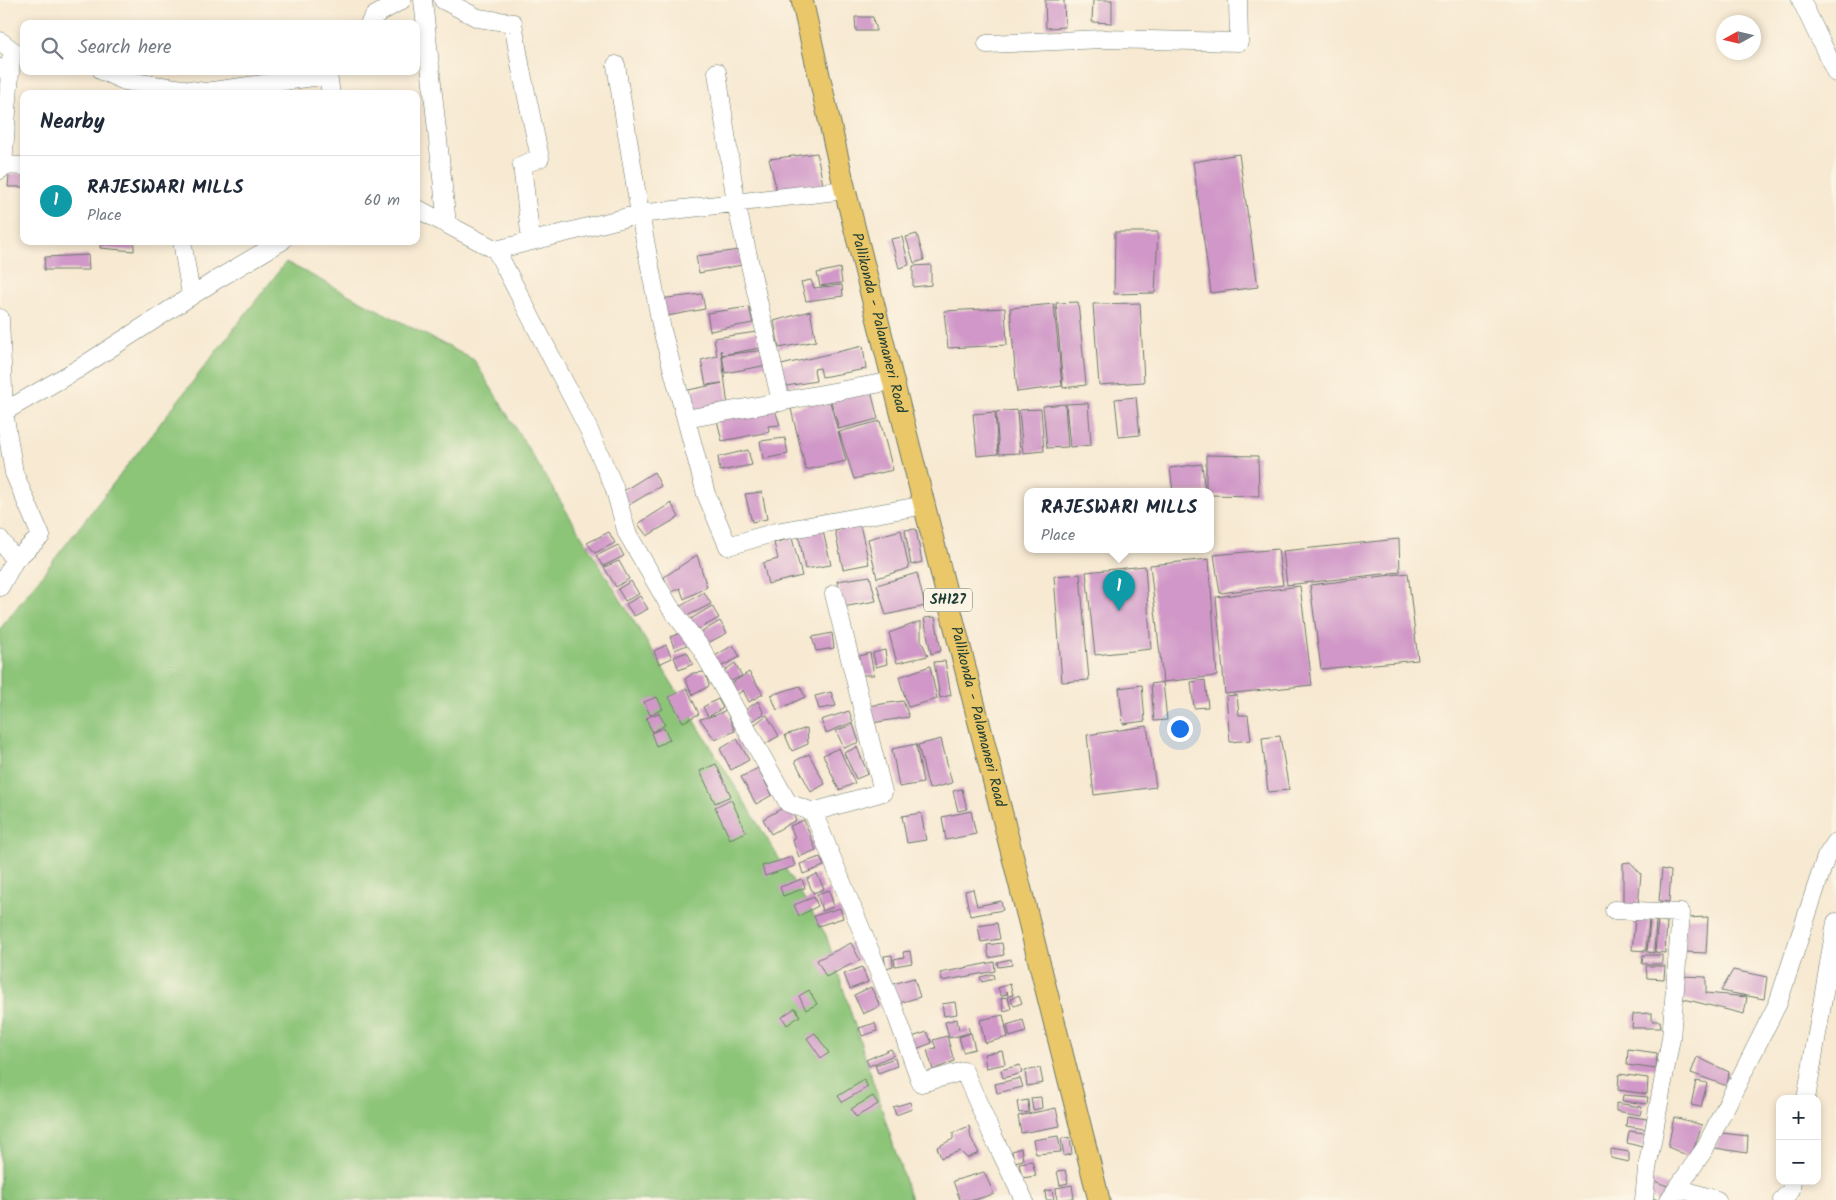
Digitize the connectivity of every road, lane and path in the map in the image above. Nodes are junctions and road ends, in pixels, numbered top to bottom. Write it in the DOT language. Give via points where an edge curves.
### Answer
graph roads {
  1 [pos="402,0"];
  2 [pos="423,0"];
  3 [pos="443,0"];
  4 [pos="802,0"];
  5 [pos="1238,0"];
  6 [pos="1801,0"];
  7 [pos="372,20"];
  8 [pos="987,44"];
  9 [pos="12,47"];
  10 [pos="616,65"];
  11 [pos="5,70"];
  12 [pos="717,72"];
  13 [pos="1836,73"];
  14 [pos="107,75"];
  15 [pos="318,75"];
  16 [pos="330,75"];
  17 [pos="121,87"];
  18 [pos="163,90"];
  19 [pos="224,90"];
  20 [pos="331,90"];
  21 [pos="20,166"];
  22 [pos="2,168"];
  23 [pos="845,190"];
  24 [pos="736,203"];
  25 [pos="420,210"];
  26 [pos="640,214"];
  27 [pos="447,224"];
  28 [pos="532,241"];
  29 [pos="183,245"];
  30 [pos="275,245"];
  31 [pos="496,250"];
  32 [pos="192,295"];
  33 [pos="0,318"];
  34 [pos="893,381"];
  35 [pos="781,402"];
  36 [pos="2,413"];
  37 [pos="686,419"];
  38 [pos="924,505"];
  39 [pos="0,539"];
  40 [pos="15,560"];
  41 [pos="0,587"];
  42 [pos="834,594"];
  43 [pos="814,812"];
  44 [pos="1836,842"];
  45 [pos="1614,910"];
  46 [pos="1836,922"];
  47 [pos="1833,959"];
  48 [pos="1807,1095"];
  49 [pos="1792,1185"];
  50 [pos="1674,1194"];
  51 [pos="1024,1200"];
  52 [pos="1099,1200"];
  53 [pos="1644,1200"];
  54 [pos="1717,1200"];
  55 [pos="1782,1200"];
  1 -- 7 [label="street"];
  2 -- 27 [label="street"];
  3 -- 28 [label="street" via="478,18 513,23 540,158 522,165"];
  4 -- 23 [label="main road, Pallikonda - Palamaneri Road / SH127"];
  5 -- 8 [label="street" via="1240,42 1103,39"];
  6 -- 13 [label="street"];
  9 -- 11 [label="street"];
  10 -- 26 [label="street"];
  11 -- 22 [label="street"];
  12 -- 24 [label="street"];
  14 -- 17 [label="street"];
  15 -- 19 [label="street"];
  16 -- 20 [label="street"];
  17 -- 18 [label="street"];
  21 -- 22 [label="street"];
  23 -- 24 [label="street"];
  23 -- 34 [label="main road, Pallikonda - Palamaneri Road / SH127"];
  24 -- 26 [label="street"];
  24 -- 35 [label="street"];
  25 -- 27 [label="street"];
  26 -- 28 [label="street"];
  26 -- 37 [label="street" via="662,330"];
  27 -- 31 [label="street"];
  28 -- 31 [label="street"];
  29 -- 32 [label="street"];
  30 -- 32 [label="street"];
  31 -- 43 [label="street" via="588,428 614,487 626,534 670,607 701,648 788,803"];
  32 -- 36 [label="street" via="78,369"];
  33 -- 36 [label="street"];
  34 -- 35 [label="street"];
  34 -- 38 [label="main road, Pallikonda - Palamaneri Road / SH127"];
  35 -- 37 [label="street"];
  36 -- 40 [label="street" via="14,472 41,536"];
  37 -- 38 [label="street" via="706,494 728,546 776,532"];
  38 -- 52 [label="main road, Pallikonda - Palamaneri Road / SH127"];
  39 -- 40 [label="street"];
  40 -- 41 [label="street"];
  42 -- 43 [label="street" via="883,792"];
  43 -- 51 [label="street" via="921,1083 964,1071"];
  44 -- 50 [label="street" via="1826,857 1778,1003 1704,1150"];
  45 -- 53 [label="street" via="1681,913 1671,1038"];
  46 -- 47 [label="street"];
  47 -- 48 [label="street"];
  49 -- 55 [label="street"];
  50 -- 54 [label="street"];
}
